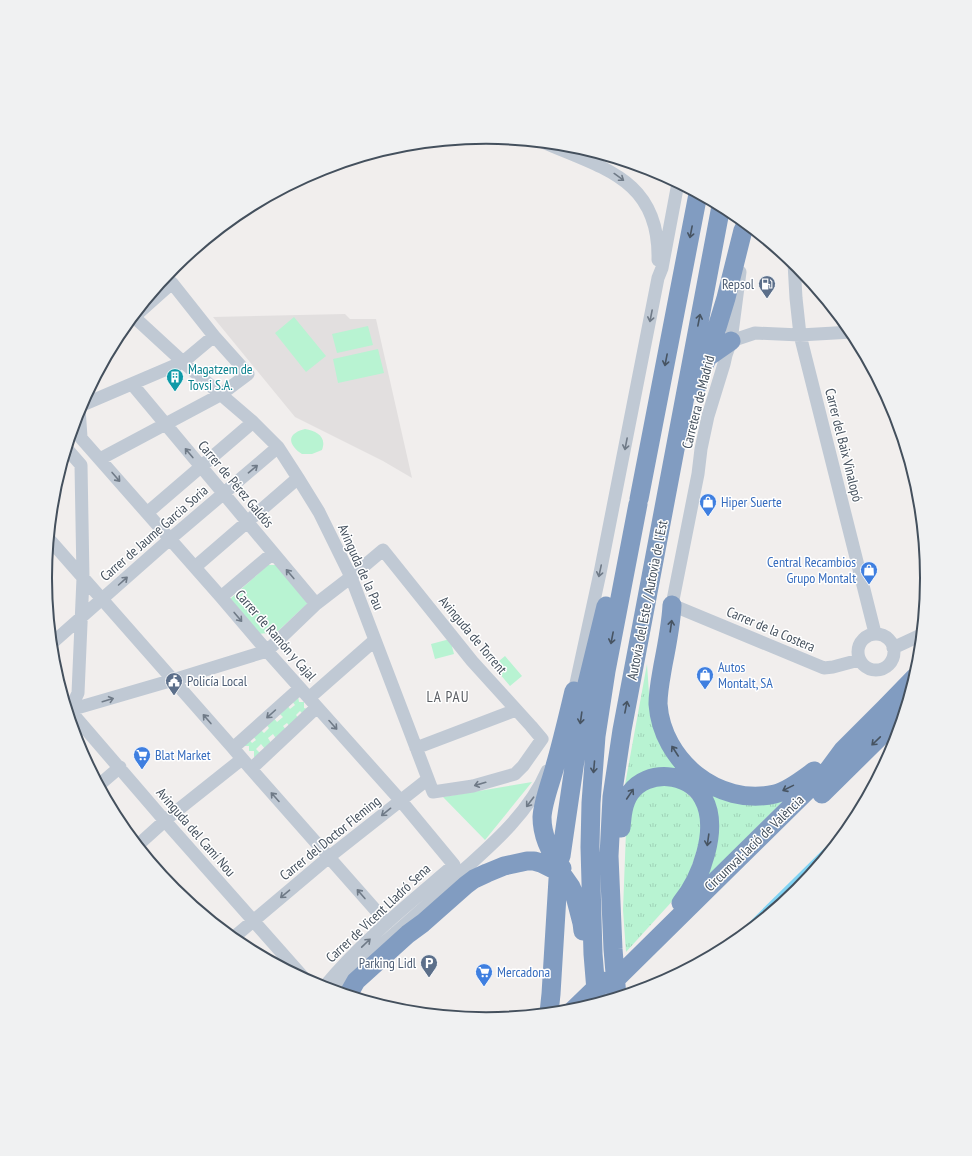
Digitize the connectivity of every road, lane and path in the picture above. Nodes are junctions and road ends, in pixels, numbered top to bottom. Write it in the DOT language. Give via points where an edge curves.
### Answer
graph roads {
  1 [pos="564,151"];
  2 [pos="677,189"];
  3 [pos="697,199"];
  4 [pos="720,212"];
  5 [pos="742,228"];
  6 [pos="743,229"];
  7 [pos="795,273"];
  8 [pos="658,278"];
  9 [pos="157,296"];
  10 [pos="137,320"];
  11 [pos="844,332"];
  12 [pos="800,335"];
  13 [pos="214,336"];
  14 [pos="731,341"];
  15 [pos="708,357"];
  16 [pos="183,362"];
  17 [pos="132,384"];
  18 [pos="220,395"];
  19 [pos="89,403"];
  20 [pos="253,422"];
  21 [pos="165,425"];
  22 [pos="77,433"];
  23 [pos="278,447"];
  24 [pos="71,453"];
  25 [pos="100,460"];
  26 [pos="201,467"];
  27 [pos="672,468"];
  28 [pos="298,478"];
  29 [pos="223,494"];
  30 [pos="147,513"];
  31 [pos="247,522"];
  32 [pos="632,534"];
  33 [pos="170,539"];
  34 [pos="54,544"];
  35 [pos="273,553"];
  36 [pos="195,567"];
  37 [pos="351,577"];
  38 [pos="83,578"];
  39 [pos="222,597"];
  40 [pos="102,599"];
  41 [pos="316,604"];
  42 [pos="672,605"];
  43 [pos="82,617"];
  44 [pos="875,633"];
  45 [pos="916,638"];
  46 [pos="57,640"];
  47 [pos="375,640"];
  48 [pos="893,648"];
  49 [pos="267,651"];
  50 [pos="859,660"];
  51 [pos="173,680"];
  52 [pos="906,685"];
  53 [pos="300,688"];
  54 [pos="575,688"];
  55 [pos="313,703"];
  56 [pos="71,704"];
  57 [pos="72,707"];
  58 [pos="516,710"];
  59 [pos="74,715"];
  60 [pos="896,721"];
  61 [pos="82,737"];
  62 [pos="233,748"];
  63 [pos="416,748"];
  64 [pos="843,750"];
  65 [pos="108,754"];
  66 [pos="246,764"];
  67 [pos="120,767"];
  68 [pos="428,779"];
  69 [pos="103,782"];
  70 [pos="401,801"];
  71 [pos="165,821"];
  72 [pos="142,842"];
  73 [pos="609,856"];
  74 [pos="329,858"];
  75 [pos="454,864"];
  76 [pos="558,867"];
  77 [pos="252,921"];
  78 [pos="387,923"];
  79 [pos="423,923"];
  80 [pos="238,934"];
  81 [pos="407,954"];
  82 [pos="593,962"];
  83 [pos="294,967"];
  84 [pos="336,985"];
  85 [pos="339,986"];
  86 [pos="341,987"];
  87 [pos="624,990"];
  88 [pos="617,992"];
  89 [pos="596,997"];
  90 [pos="598,997"];
  91 [pos="582,1001"];
  92 [pos="550,1007"];
  1 -- 8 [label="street, one-way" via="618,176 642,199 656,229"];
  2 -- 8 [label="street"];
  3 -- 32 [label="highway, Autovía del Este / Autovia de l'Est, one-way"];
  27 -- 4 [label="highway, Autovía del Este / Autovia de l'Est, one-way"];
  5 -- 15 [label="highway" via="726,298"];
  6 -- 14 [label="street, Carretera de Madrid" via="742,258"];
  7 -- 12 [label="street, Carrer del Baix Vinalopó"];
  8 -- 54 [label="street, one-way" via="602,565"];
  9 -- 13 [label="street" via="172,283"];
  10 -- 16 [label="street, Avinguda de la Pau"];
  11 -- 12 [label="street"];
  12 -- 14 [label="street" via="755,333"];
  12 -- 44 [label="street, Carrer del Baix Vinalopó"];
  13 -- 16 [label="street"];
  13 -- 18 [label="street" via="248,374"];
  14 -- 15 [label="highway"];
  14 -- 42 [label="street, Carretera de Madrid" via="708,416"];
  15 -- 27 [label="highway" via="700,373 683,452"];
  16 -- 17 [label="street"];
  16 -- 18 [label="street, Avinguda de la Pau"];
  17 -- 19 [label="street"];
  17 -- 21 [label="street, Carrer de Pérez Galdós"];
  18 -- 20 [label="street, Avinguda de la Pau"];
  18 -- 21 [label="street"];
  20 -- 23 [label="street, Avinguda de la Pau"];
  20 -- 26 [label="street"];
  21 -- 25 [label="street"];
  26 -- 21 [label="street, Carrer de Pérez Galdós, one-way"];
  22 -- 25 [label="street, Carrer de Ramón y Cajal"];
  23 -- 28 [label="street, Avinguda de la Pau"];
  29 -- 23 [label="street, Carrer de Jaume Garcia Soria, one-way"];
  24 -- 38 [label="street" via="81,465"];
  25 -- 30 [label="street, Carrer de Ramón y Cajal, one-way"];
  26 -- 29 [label="street, Carrer de Pérez Galdós"];
  26 -- 30 [label="street"];
  73 -- 27 [label="highway, Autovía del Este / Autovia de l'Est, one-way" via="612,797 622,730"];
  28 -- 31 [label="street"];
  28 -- 37 [label="street, Avinguda de la Pau" via="319,512"];
  29 -- 31 [label="street, Carrer de Pérez Galdós"];
  29 -- 33 [label="street, Carrer de Jaume Garcia Soria"];
  30 -- 33 [label="street, Carrer de Ramón y Cajal"];
  31 -- 35 [label="street, Carrer de Pérez Galdós"];
  31 -- 36 [label="street"];
  32 -- 76 [label="highway, one-way" via="619,556 585,692"];
  32 -- 82 [label="highway, Autovía del Este / Autovia de l'Est, one-way" via="596,736 590,839"];
  33 -- 36 [label="street, Carrer de Ramón y Cajal"];
  40 -- 33 [label="street, Carrer de Jaume Garcia Soria, one-way"];
  34 -- 38 [label="street"];
  35 -- 39 [label="street"];
  41 -- 35 [label="street, Carrer de Pérez Galdós, one-way"];
  36 -- 39 [label="street, Carrer de Ramón y Cajal"];
  37 -- 41 [label="street"];
  37 -- 47 [label="street, Avinguda de la Pau"];
  37 -- 58 [label="street, Avinguda de Torrent" via="382,550 472,661"];
  38 -- 40 [label="street"];
  38 -- 43 [label="street"];
  39 -- 49 [label="street, Carrer de Ramón y Cajal, one-way"];
  40 -- 43 [label="street, Carrer de Jaume Garcia Soria"];
  40 -- 51 [label="street"];
  41 -- 49 [label="street"];
  42 -- 50 [label="street, Carrer de la Costera" via="824,668"];
  64 -- 42 [label="highway, one-way" via="798,783 776,794 749,797 726,792 703,780 683,763 669,742 660,718 659,688"];
  43 -- 46 [label="street, Carrer de Jaume Garcia Soria"];
  43 -- 56 [label="street" via="78,693"];
  44 -- 48 [label="street" via="882,634 892,642"];
  44 -- 50 [label="street" via="869,634 860,643 857,649"];
  45 -- 48 [label="street"];
  47 -- 55 [label="street"];
  47 -- 63 [label="street, Avinguda de la Pau"];
  48 -- 50 [label="street" via="890,664 881,670 868,669"];
  49 -- 51 [label="street"];
  49 -- 53 [label="street, Carrer de Ramón y Cajal"];
  57 -- 51 [label="street, one-way"];
  62 -- 51 [label="street, one-way"];
  52 -- 64 [label="highway, Circumval·lació de València"];
  53 -- 55 [label="street, Carrer de Ramón y Cajal"];
  53 -- 62 [label="street, one-way"];
  54 -- 76 [label="highway" via="542,817 545,837"];
  54 -- 85 [label="street, one-way" via="569,700 552,760 534,796 498,838"];
  55 -- 66 [label="street"];
  55 -- 70 [label="street, Carrer de Ramón y Cajal, one-way"];
  58 -- 63 [label="street"];
  58 -- 68 [label="street, Avinguda de Torrent, one-way" via="542,739 515,774 473,786 433,792"];
  59 -- 65 [label="street, Avinguda del Camí Nou"];
  60 -- 87 [label="highway, Circumval·lació de València, one-way"];
  61 -- 65 [label="street" via="89,744"];
  62 -- 66 [label="street"];
  63 -- 68 [label="street, Avinguda de la Pau"];
  64 -- 90 [label="highway, Circumval·lació de València" via="829,769"];
  65 -- 67 [label="street, Avinguda del Camí Nou"];
  66 -- 71 [label="street"];
  74 -- 66 [label="street, one-way"];
  67 -- 69 [label="street"];
  67 -- 71 [label="street, Avinguda del Camí Nou"];
  68 -- 70 [label="street, Carrer del Doctor Fleming"];
  70 -- 74 [label="street, Carrer del Doctor Fleming, one-way"];
  70 -- 75 [label="street, Carrer de Ramón y Cajal"];
  71 -- 72 [label="street"];
  71 -- 77 [label="street, Avinguda del Camí Nou"];
  73 -- 88 [label="highway, Autovía del Este / Autovia de l'Est"];
  73 -- 91 [label="highway, one-way" via="620,835 625,802 631,791 641,783 662,776 674,778 686,782 703,797 708,812 708,843 702,866 687,897"];
  74 -- 77 [label="street, Carrer del Doctor Fleming, one-way"];
  78 -- 74 [label="street, one-way"];
  75 -- 78 [label="street, Carrer de Vicent Lladró Sena"];
  76 -- 79 [label="highway" via="527,862 504,866 487,873 466,885"];
  76 -- 82 [label="highway" via="579,891 584,936"];
  76 -- 92 [label="highway"];
  77 -- 80 [label="street, Carrer del Doctor Fleming"];
  77 -- 83 [label="street, Avinguda del Camí Nou"];
  84 -- 78 [label="street, Carrer de Vicent Lladró Sena, one-way" via="338,970"];
  79 -- 81 [label="highway" via="411,938"];
  79 -- 86 [label="highway" via="356,981"];
  82 -- 89 [label="highway, Autovía del Este / Autovia de l'Est"];
}
